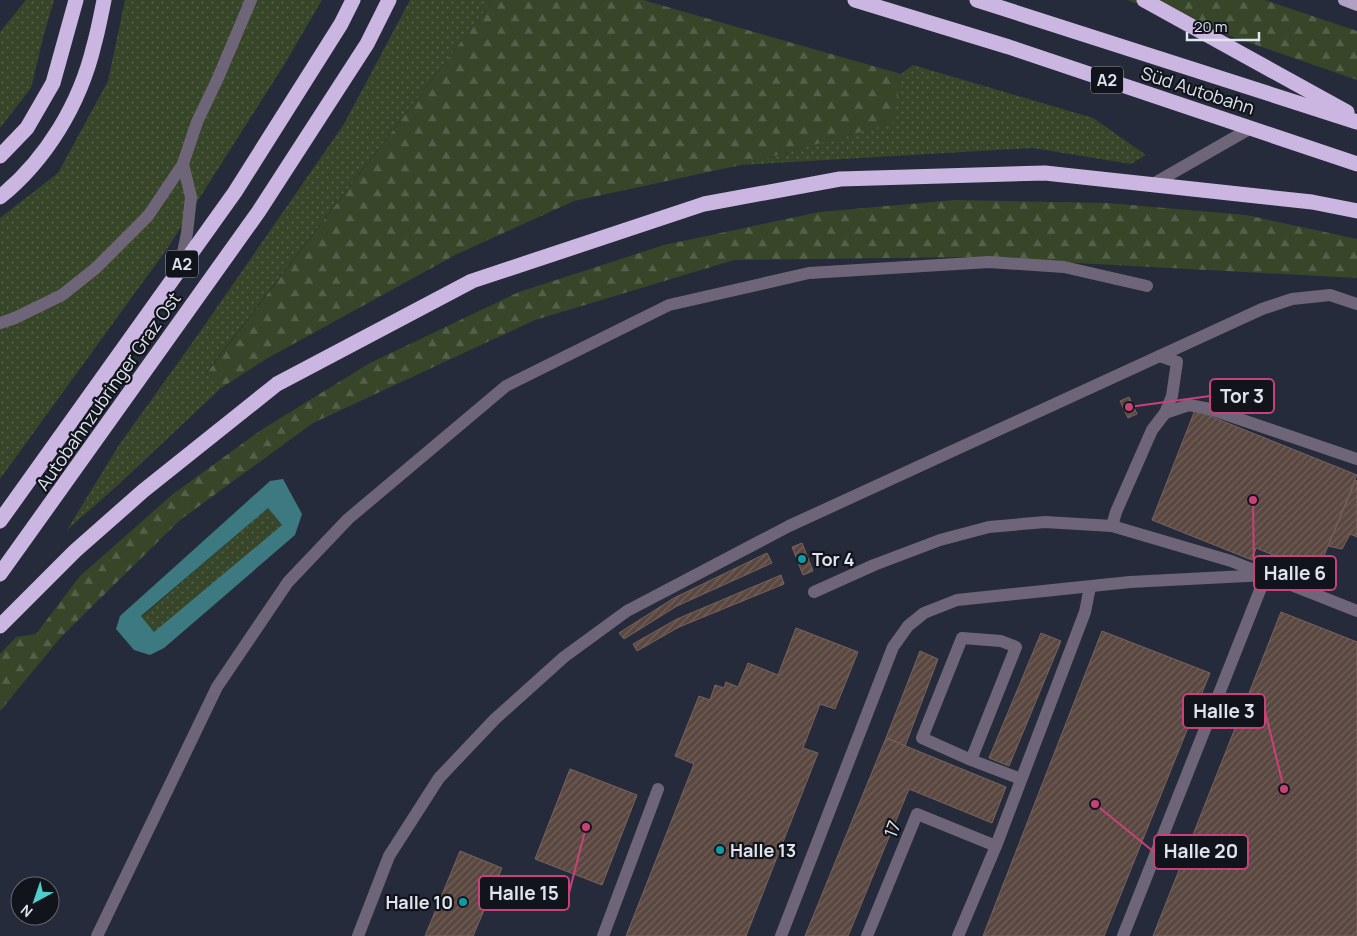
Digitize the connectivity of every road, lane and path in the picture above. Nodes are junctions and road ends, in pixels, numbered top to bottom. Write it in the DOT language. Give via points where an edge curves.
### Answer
graph roads {
  1 [pos="76,0"];
  2 [pos="104,0"];
  3 [pos="251,0"];
  4 [pos="352,0"];
  5 [pos="389,0"];
  6 [pos="855,0"];
  7 [pos="977,0"];
  8 [pos="1144,0"];
  9 [pos="1344,0"];
  10 [pos="1357,5"];
  11 [pos="1357,117"];
  12 [pos="1357,122"];
  13 [pos="1251,128"];
  14 [pos="0,156"];
  15 [pos="184,164"];
  16 [pos="1357,164"];
  17 [pos="1153,184"];
  18 [pos="0,198"];
  19 [pos="1357,211"];
  20 [pos="179,269"];
  21 [pos="1147,286"];
  22 [pos="1357,304"];
  23 [pos="0,323"];
  24 [pos="1160,356"];
  25 [pos="1165,412"];
  26 [pos="1357,459"];
  27 [pos="0,521"];
  28 [pos="1112,526"];
  29 [pos="0,574"];
  30 [pos="1266,575"];
  31 [pos="1090,587"];
  32 [pos="814,592"];
  33 [pos="1357,611"];
  34 [pos="0,626"];
  35 [pos="971,760"];
  36 [pos="1021,779"];
  37 [pos="658,789"];
  38 [pos="996,846"];
  39 [pos="98,936"];
  40 [pos="358,936"];
  41 [pos="603,936"];
  42 [pos="781,936"];
  43 [pos="867,936"];
  44 [pos="958,936"];
  45 [pos="1123,936"];
  1 -- 14 [label="highway" via="53,82 27,128"];
  2 -- 18 [label="highway" via="87,69 65,119 32,167"];
  3 -- 15 [label="lane" via="197,122"];
  4 -- 20 [label="highway, Autobahnzubringer Graz Ost / A2" via="341,24 235,192"];
  5 -- 29 [label="highway, Autobahnzubringer Graz Ost / A2" via="367,44 259,211"];
  6 -- 13 [label="highway, Süd Autobahn / A2" via="1009,47"];
  7 -- 12 [label="highway, Süd Autobahn / A2"];
  8 -- 11 [label="highway"];
  9 -- 10 [label="main road"];
  13 -- 16 [label="highway, Süd Autobahn / A2"];
  13 -- 17 [label="lane"];
  15 -- 20 [label="lane" via="191,197"];
  15 -- 23 [label="lane" via="148,216 96,268 62,295"];
  17 -- 19 [label="highway" via="1312,202"];
  17 -- 34 [label="highway" via="1045,172 840,179 704,204 472,281 277,384 75,550"];
  20 -- 27 [label="highway, Autobahnzubringer Graz Ost / A2"];
  21 -- 39 [label="lane" via="1064,267 989,262 809,273 669,305 506,386 348,519 288,582 217,687"];
  22 -- 24 [label="lane" via="1330,295 1292,299 1262,309"];
  24 -- 25 [label="lane" via="1177,362 1172,396"];
  24 -- 40 [label="lane" via="789,526 627,611 557,663 495,719 439,778 390,856"];
  25 -- 26 [label="lane" via="1189,406 1210,408"];
  25 -- 28 [label="lane" via="1152,430"];
  28 -- 30 [label="lane" via="1231,561"];
  28 -- 32 [label="lane" via="1045,522 989,526 940,540"];
  30 -- 31 [label="lane"];
  30 -- 33 [label="lane"];
  30 -- 45 [label="lane"];
  31 -- 36 [label="lane" via="1084,612"];
  31 -- 42 [label="lane" via="956,600 924,613 908,626 893,647"];
  35 -- 35 [label="lane" via="922,738 962,638 1001,641 1016,647"];
  35 -- 36 [label="lane"];
  36 -- 38 [label="lane"];
  37 -- 41 [label="lane"];
  38 -- 43 [label="lane, 17" via="917,814"];
  38 -- 44 [label="lane"];
}
